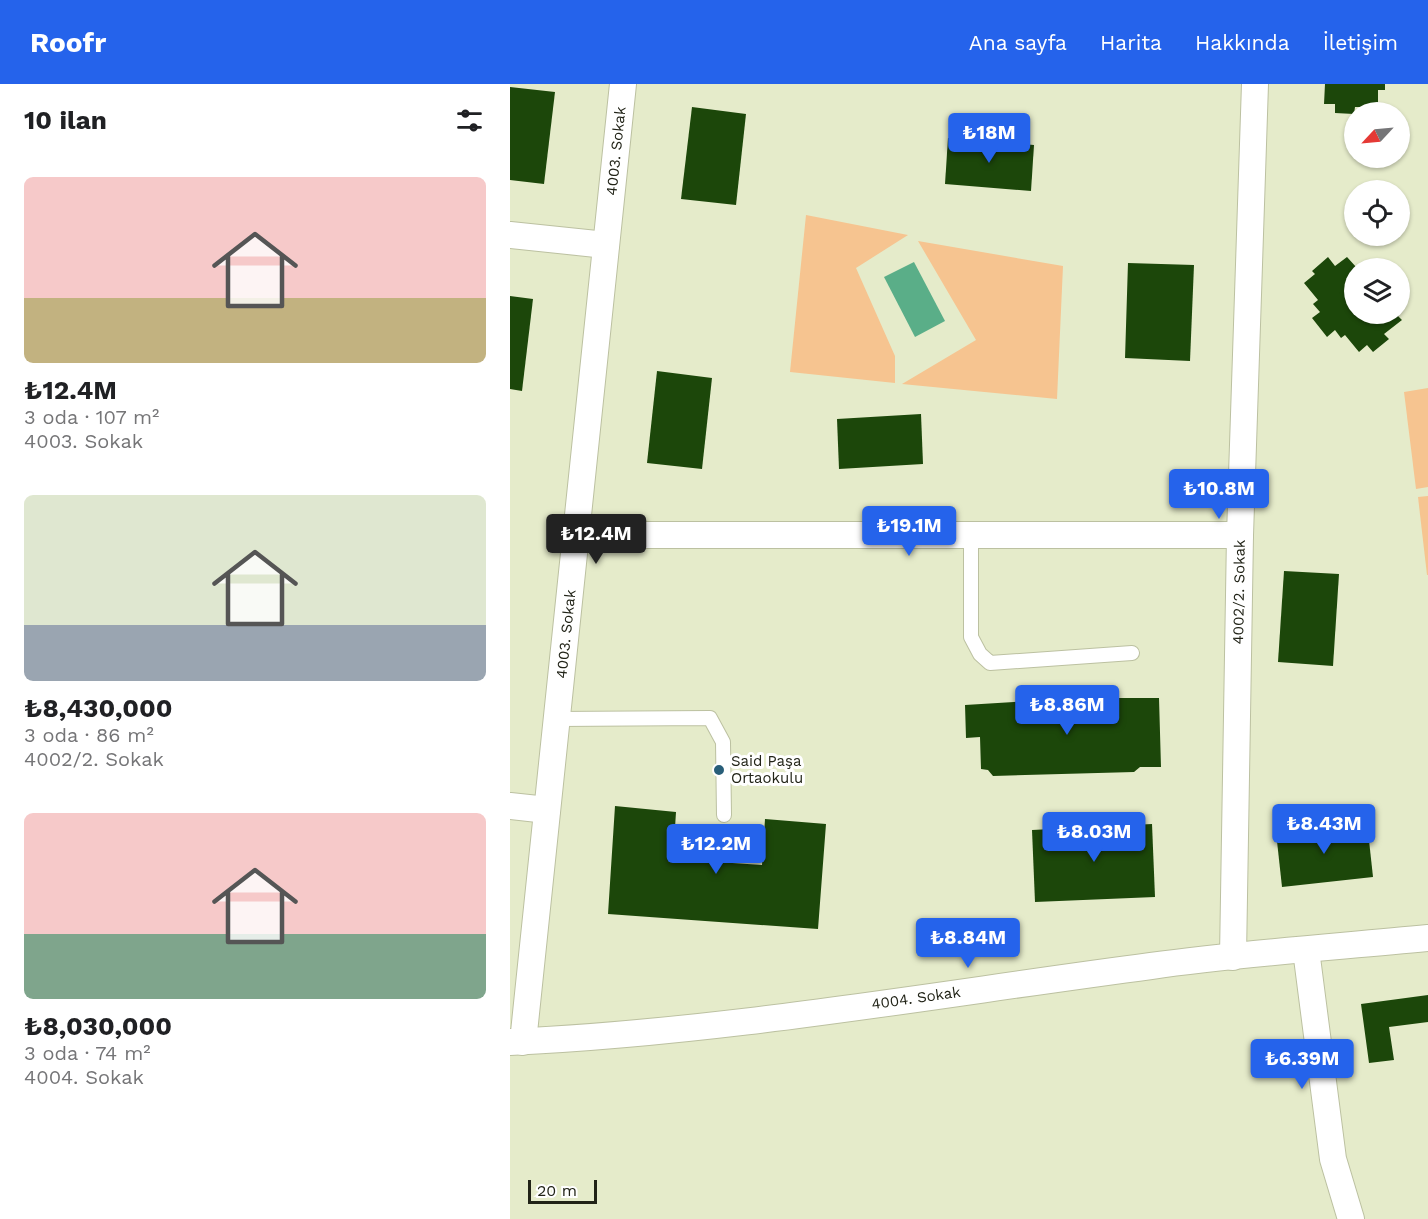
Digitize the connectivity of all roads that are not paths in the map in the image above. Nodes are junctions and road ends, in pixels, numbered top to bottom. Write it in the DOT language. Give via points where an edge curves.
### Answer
graph roads {
  1 [pos="623,84"];
  2 [pos="1256,84"];
  3 [pos="510,235"];
  4 [pos="606,245"];
  5 [pos="577,535"];
  6 [pos="971,535"];
  7 [pos="1240,535"];
  8 [pos="1132,653"];
  9 [pos="557,719"];
  10 [pos="510,806"];
  11 [pos="547,810"];
  12 [pos="724,815"];
  13 [pos="1428,938"];
  14 [pos="1306,950"];
  15 [pos="1233,957"];
  16 [pos="516,1042"];
  17 [pos="1351,1219"];
  1 -- 4 [label="street, 4003. Sokak"];
  2 -- 7 [label="street, 4002/2. Sokak"];
  3 -- 4 [label="street"];
  4 -- 5 [label="street, 4003. Sokak"];
  5 -- 6 [label="street"];
  5 -- 9 [label="street, 4003. Sokak"];
  6 -- 7 [label="street"];
  6 -- 8 [label="lane" via="971,637 990,663"];
  7 -- 15 [label="street, 4002/2. Sokak"];
  9 -- 11 [label="street, 4003. Sokak"];
  9 -- 12 [label="lane" via="710,718 723,742"];
  10 -- 11 [label="street"];
  11 -- 16 [label="street, 4003. Sokak"];
  13 -- 14 [label="street, 4004. Sokak"];
  14 -- 15 [label="street, 4004. Sokak"];
  14 -- 17 [label="street" via="1333,1158"];
  15 -- 16 [label="street, 4004. Sokak" via="644,1033"];
}
